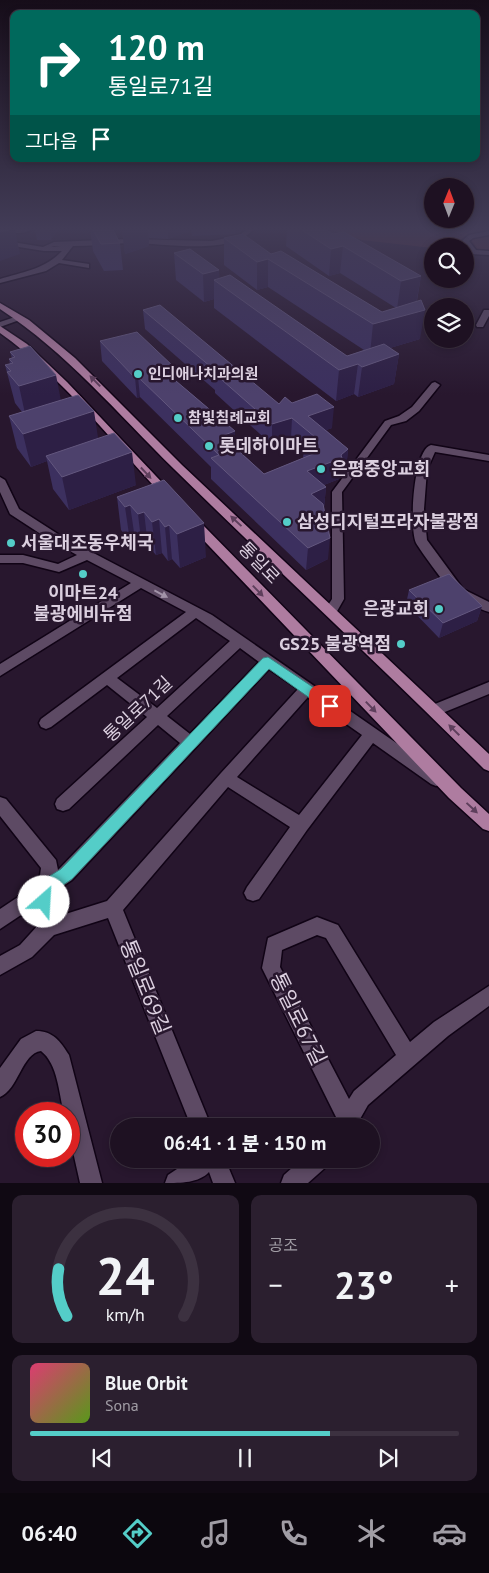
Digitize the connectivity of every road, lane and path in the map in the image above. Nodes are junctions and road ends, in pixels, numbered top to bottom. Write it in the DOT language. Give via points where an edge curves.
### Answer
graph roads {
  1 [pos="0,306"];
  2 [pos="489,312"];
  3 [pos="21,318"];
  4 [pos="0,325"];
  5 [pos="480,325"];
  6 [pos="0,329"];
  7 [pos="0,338"];
  8 [pos="16,340"];
  9 [pos="436,385"];
  10 [pos="489,458"];
  11 [pos="0,480"];
  12 [pos="86,555"];
  13 [pos="0,559"];
  14 [pos="140,583"];
  15 [pos="489,607"];
  16 [pos="331,610"];
  17 [pos="195,612"];
  18 [pos="239,641"];
  19 [pos="268,661"];
  20 [pos="0,671"];
  21 [pos="107,678"];
  22 [pos="489,688"];
  23 [pos="307,689"];
  24 [pos="435,710"];
  25 [pos="157,717"];
  26 [pos="46,723"];
  27 [pos="371,734"];
  28 [pos="191,743"];
  29 [pos="489,764"];
  30 [pos="226,778"];
  31 [pos="455,792"];
  32 [pos="0,804"];
  33 [pos="63,804"];
  34 [pos="489,824"];
  35 [pos="301,826"];
  36 [pos="45,888"];
  37 [pos="254,893"];
  38 [pos="113,908"];
  39 [pos="0,920"];
  40 [pos="50,926"];
  41 [pos="0,966"];
  42 [pos="489,995"];
  43 [pos="408,1058"];
  44 [pos="0,1087"];
  45 [pos="198,1118"];
  46 [pos="344,1118"];
  47 [pos="349,1118"];
  48 [pos="199,1168"];
  49 [pos="218,1168"];
  50 [pos="308,1168"];
  51 [pos="91,1183"];
  52 [pos="176,1183"];
  53 [pos="224,1183"];
  54 [pos="292,1183"];
  1 -- 3 [label="main road, 통일로"];
  2 -- 5 [label="street"];
  3 -- 4 [label="street"];
  16 -- 3 [label="main road, 통일로, one-way" via="177,466 69,355"];
  6 -- 8 [label="main road, 통일로"];
  7 -- 8 [label="main road"];
  8 -- 31 [label="main road, 통일로, one-way" via="64,384"];
  9 -- 16 [label="street" via="426,401 397,422 388,422 337,492 338,599"];
  10 -- 15 [label="street" via="431,448 422,470 418,509 421,541 459,592"];
  11 -- 12 [label="street" via="14,511"];
  12 -- 13 [label="street" via="59,568"];
  12 -- 14 [label="street"];
  14 -- 17 [label="street, one-way"];
  14 -- 20 [label="street"];
  16 -- 24 [label="main road, 통일로"];
  17 -- 18 [label="street"];
  17 -- 21 [label="street"];
  18 -- 19 [label="street"];
  18 -- 25 [label="street, 통일로71길"];
  19 -- 23 [label="street"];
  19 -- 28 [label="street"];
  21 -- 25 [label="street"];
  21 -- 26 [label="street"];
  22 -- 24 [label="street"];
  23 -- 27 [label="street"];
  23 -- 30 [label="street"];
  29 -- 24 [label="main road, 통일로, one-way"];
  25 -- 28 [label="street"];
  25 -- 33 [label="street, 통일로71길"];
  27 -- 31 [label="street"];
  27 -- 35 [label="street"];
  28 -- 36 [label="street" via="66,874"];
  30 -- 35 [label="street"];
  30 -- 38 [label="street"];
  31 -- 34 [label="main road, 통일로, one-way"];
  32 -- 36 [label="street" via="50,866"];
  35 -- 37 [label="street"];
  36 -- 39 [label="street"];
  36 -- 40 [label="street" via="44,902"];
  38 -- 40 [label="street"];
  38 -- 45 [label="street, 통일로69길"];
  40 -- 41 [label="street" via="26,951"];
  42 -- 43 [label="street, 통일로67길"];
  43 -- 46 [label="street, 통일로67길" via="332,931 317,926 274,944 272,968"];
  43 -- 47 [label="street, 통일로67길" via="361,1098"];
  44 -- 51 [label="street" via="23,1050 36,1040 45,1040 54,1046 62,1062"];
  48 -- 52 [label="street"];
  49 -- 53 [label="street"];
  50 -- 54 [label="street"];
}
